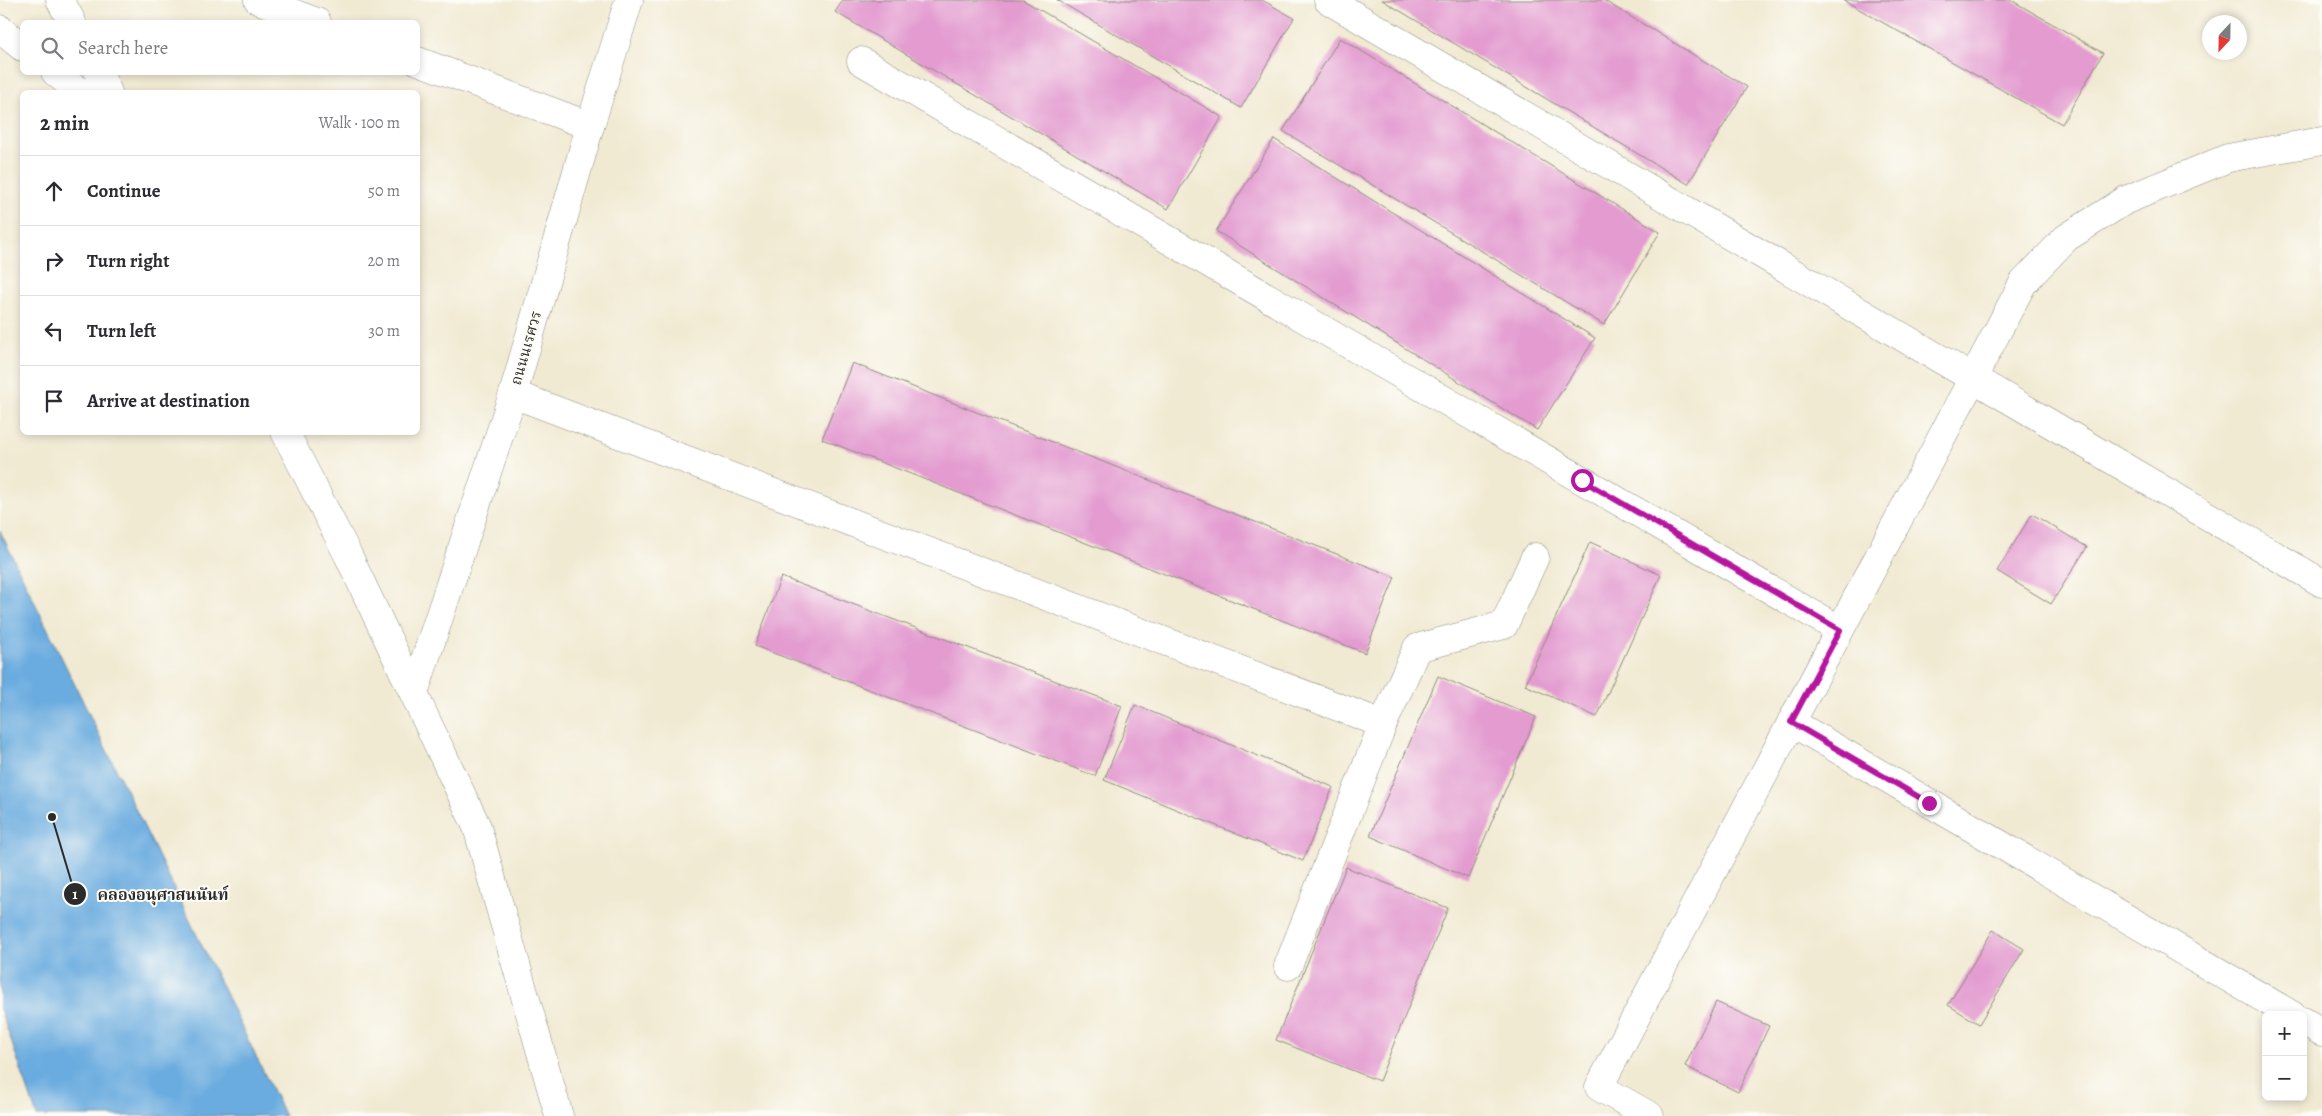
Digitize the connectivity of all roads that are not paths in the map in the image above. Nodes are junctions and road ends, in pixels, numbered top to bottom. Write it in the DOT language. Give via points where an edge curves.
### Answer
graph roads {
  1 [pos="60,0"];
  2 [pos="258,0"];
  3 [pos="629,0"];
  4 [pos="1328,0"];
  5 [pos="71,20"];
  6 [pos="312,20"];
  7 [pos="0,29"];
  8 [pos="20,45"];
  9 [pos="861,61"];
  10 [pos="420,62"];
  11 [pos="59,75"];
  12 [pos="100,75"];
  13 [pos="78,90"];
  14 [pos="107,90"];
  15 [pos="590,126"];
  16 [pos="2322,141"];
  17 [pos="1973,378"];
  18 [pos="513,394"];
  19 [pos="287,435"];
  20 [pos="1535,557"];
  21 [pos="2322,583"];
  22 [pos="1840,630"];
  23 [pos="414,693"];
  24 [pos="1791,722"];
  25 [pos="1383,724"];
  26 [pos="1288,966"];
  27 [pos="2285,1011"];
  28 [pos="2307,1023"];
  29 [pos="2322,1032"];
  30 [pos="559,1116"];
  31 [pos="1650,1116"];
  1 -- 5 [label="main road"];
  2 -- 6 [label="main road"];
  3 -- 15 [label="main road, ถนนนเรศวร"];
  4 -- 17 [label="main road"];
  7 -- 8 [label="main road"];
  9 -- 22 [label="main road"];
  10 -- 15 [label="main road"];
  11 -- 13 [label="main road"];
  12 -- 14 [label="main road"];
  15 -- 18 [label="main road, ถนนนเรศวร"];
  16 -- 17 [label="main road" via="2228,158 2126,200 2066,238 2023,283"];
  17 -- 21 [label="main road"];
  17 -- 22 [label="main road"];
  18 -- 23 [label="main road, ถนนนเรศวร"];
  18 -- 25 [label="main road"];
  19 -- 23 [label="main road"];
  20 -- 25 [label="main road" via="1504,625 1417,648"];
  22 -- 24 [label="main road"];
  23 -- 30 [label="main road" via="477,827"];
  24 -- 27 [label="main road"];
  24 -- 31 [label="main road" via="1599,1087"];
  25 -- 26 [label="main road"];
  28 -- 29 [label="main road"];
}
